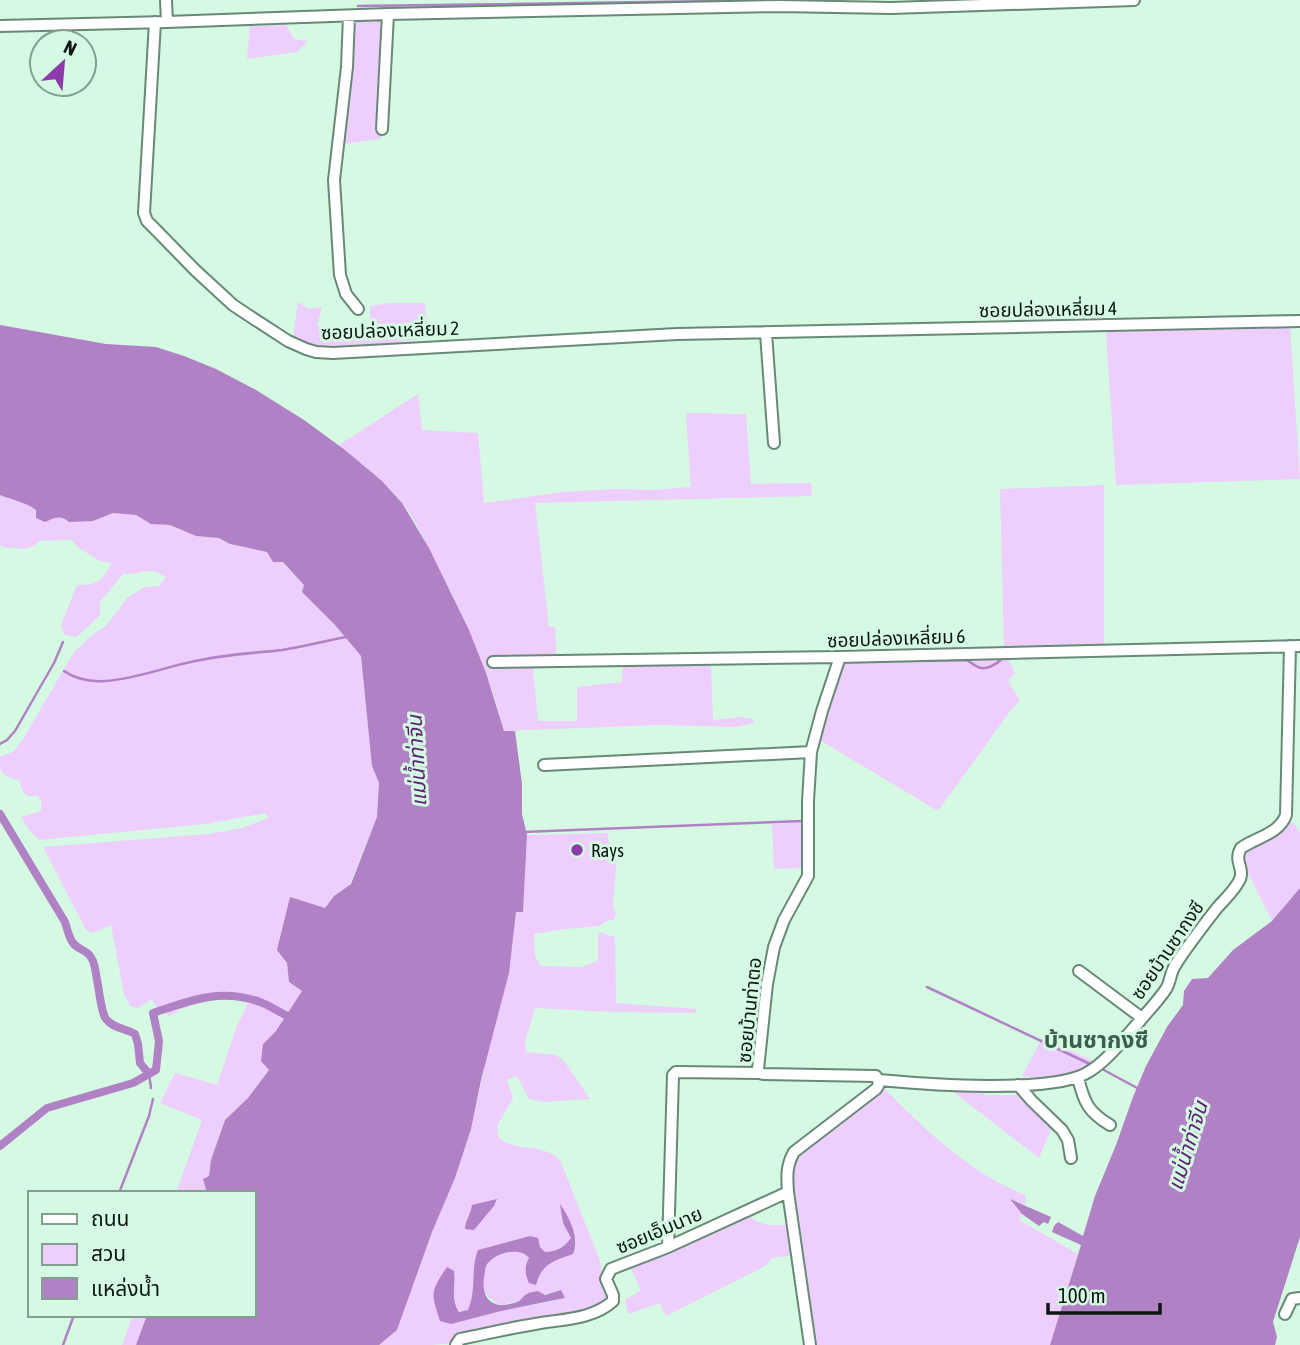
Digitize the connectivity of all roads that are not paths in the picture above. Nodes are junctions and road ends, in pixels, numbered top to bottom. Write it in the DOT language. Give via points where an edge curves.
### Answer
graph roads {
  1 [pos="166,0"];
  2 [pos="1126,0"];
  3 [pos="1134,0"];
  4 [pos="779,3"];
  5 [pos="891,4"];
  6 [pos="388,14"];
  7 [pos="349,16"];
  8 [pos="161,22"];
  9 [pos="0,26"];
  10 [pos="382,129"];
  11 [pos="358,309"];
  12 [pos="1300,321"];
  13 [pos="797,332"];
  14 [pos="766,333"];
  15 [pos="774,443"];
  16 [pos="1295,646"];
  17 [pos="840,657"];
  18 [pos="493,662"];
  19 [pos="811,752"];
  20 [pos="544,765"];
  21 [pos="1079,971"];
  22 [pos="1142,1018"];
  23 [pos="759,1073"];
  24 [pos="1078,1078"];
  25 [pos="879,1080"];
  26 [pos="1018,1085"];
  27 [pos="1110,1125"];
  28 [pos="1071,1158"];
  29 [pos="788,1192"];
  30 [pos="668,1247"];
  31 [pos="1300,1298"];
  32 [pos="1284,1314"];
  33 [pos="456,1345"];
  34 [pos="810,1345"];
  1 -- 8 [label="street, ซอยปล่องเหลี่ยม 2"];
  2 -- 3 [label="street"];
  2 -- 5 [label="street"];
  4 -- 5 [label="street"];
  4 -- 6 [label="street"];
  6 -- 7 [label="street"];
  6 -- 10 [label="street"];
  7 -- 8 [label="street"];
  7 -- 11 [label="street" via="334,180 340,275 346,294"];
  8 -- 9 [label="street"];
  8 -- 14 [label="street, ซอยปล่องเหลี่ยม 2" via="144,213 147,221 233,305 288,341 333,353"];
  12 -- 13 [label="street, ซอยปล่องเหลี่ยม 4"];
  13 -- 14 [label="street, ซอยปล่องเหลี่ยม 2"];
  14 -- 15 [label="street"];
  16 -- 17 [label="street, ซอยปล่องเหลี่ยม 6"];
  16 -- 22 [label="street, ซอยบ้านซากงซี" via="1286,815 1279,828 1241,848 1240,880 1175,965 1166,989"];
  17 -- 18 [label="street, ซอยปล่องเหลี่ยม 6"];
  17 -- 19 [label="street, ซอยบ้านท่าตอ"];
  19 -- 20 [label="street"];
  19 -- 23 [label="street, ซอยบ้านท่าตอ" via="808,876 774,947 766,984"];
  21 -- 22 [label="street"];
  22 -- 24 [label="street, ซอยบ้านซากงซี" via="1100,1063"];
  23 -- 25 [label="street, ซอยบ้านท่าตอ" via="876,1076"];
  23 -- 30 [label="street" via="673,1075"];
  24 -- 26 [label="street, ซอยบ้านซากงซี"];
  24 -- 27 [label="street" via="1088,1107"];
  25 -- 26 [label="street, ซอยบ้านซากงซี"];
  25 -- 29 [label="street" via="876,1088 794,1152 787,1172"];
  26 -- 28 [label="street" via="1062,1130"];
  29 -- 30 [label="street, ซอยเอ็มนาย"];
  29 -- 34 [label="street"];
  30 -- 33 [label="street, ซอยเอ็มนาย" via="611,1269 606,1279 613,1301 604,1308 579,1317 460,1339"];
  31 -- 32 [label="street" via="1292,1299"];
}
